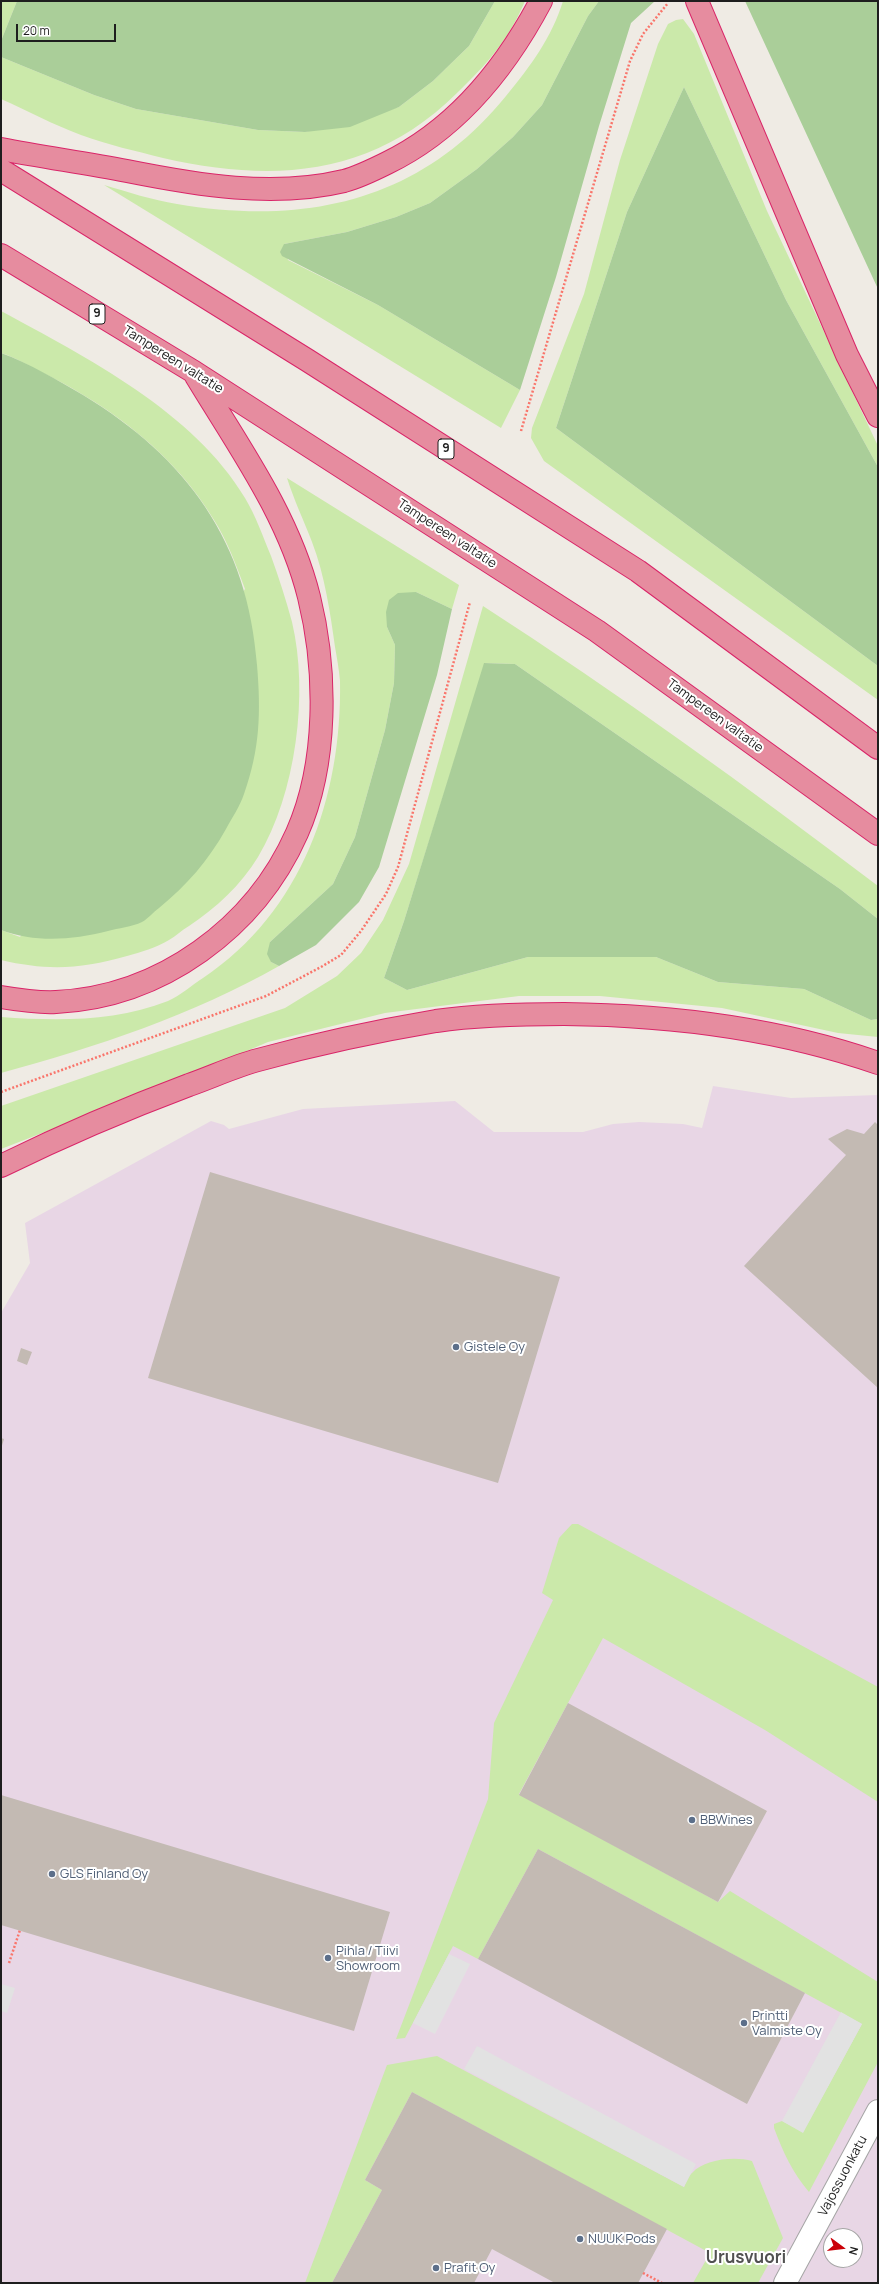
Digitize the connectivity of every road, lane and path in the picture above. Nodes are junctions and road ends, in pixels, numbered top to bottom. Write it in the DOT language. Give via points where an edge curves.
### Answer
graph roads {
  1 [pos="541,1"];
  2 [pos="670,1"];
  3 [pos="697,1"];
  4 [pos="1,149"];
  5 [pos="1,170"];
  6 [pos="1,255"];
  7 [pos="194,372"];
  8 [pos="878,416"];
  9 [pos="521,430"];
  10 [pos="470,602"];
  11 [pos="878,748"];
  12 [pos="878,834"];
  13 [pos="1,997"];
  14 [pos="878,1063"];
  15 [pos="1,1092"];
  16 [pos="1,1166"];
  17 [pos="20,1930"];
  18 [pos="9,1963"];
  19 [pos="878,2111"];
  20 [pos="644,2273"];
  21 [pos="662,2283"];
  22 [pos="785,2283"];
  1 -- 4 [label="highway" via="501,68 444,128 404,155 343,181 296,188 224,187 160,179"];
  2 -- 9 [label="path" via="643,34 630,61"];
  3 -- 8 [label="highway" via="847,355"];
  5 -- 11 [label="highway, 9" via="638,571"];
  6 -- 7 [label="highway, Tampereen valtatie / 9"];
  7 -- 12 [label="highway, Tampereen valtatie / 9" via="597,631"];
  7 -- 13 [label="highway" via="277,512 297,558 309,596 318,642 322,688 319,740 304,814 298,832 278,869 251,905 232,927 173,969 133,987 86,998 42,1002"];
  10 -- 15 [label="path" via="398,866 386,894 361,931 341,954 266,996"];
  14 -- 16 [label="highway" via="834,1047 751,1030 674,1020 523,1014 438,1021 256,1060 139,1104"];
  17 -- 18 [label="path"];
  19 -- 22 [label="street, Vajossuonkatu"];
  20 -- 21 [label="path"];
}
